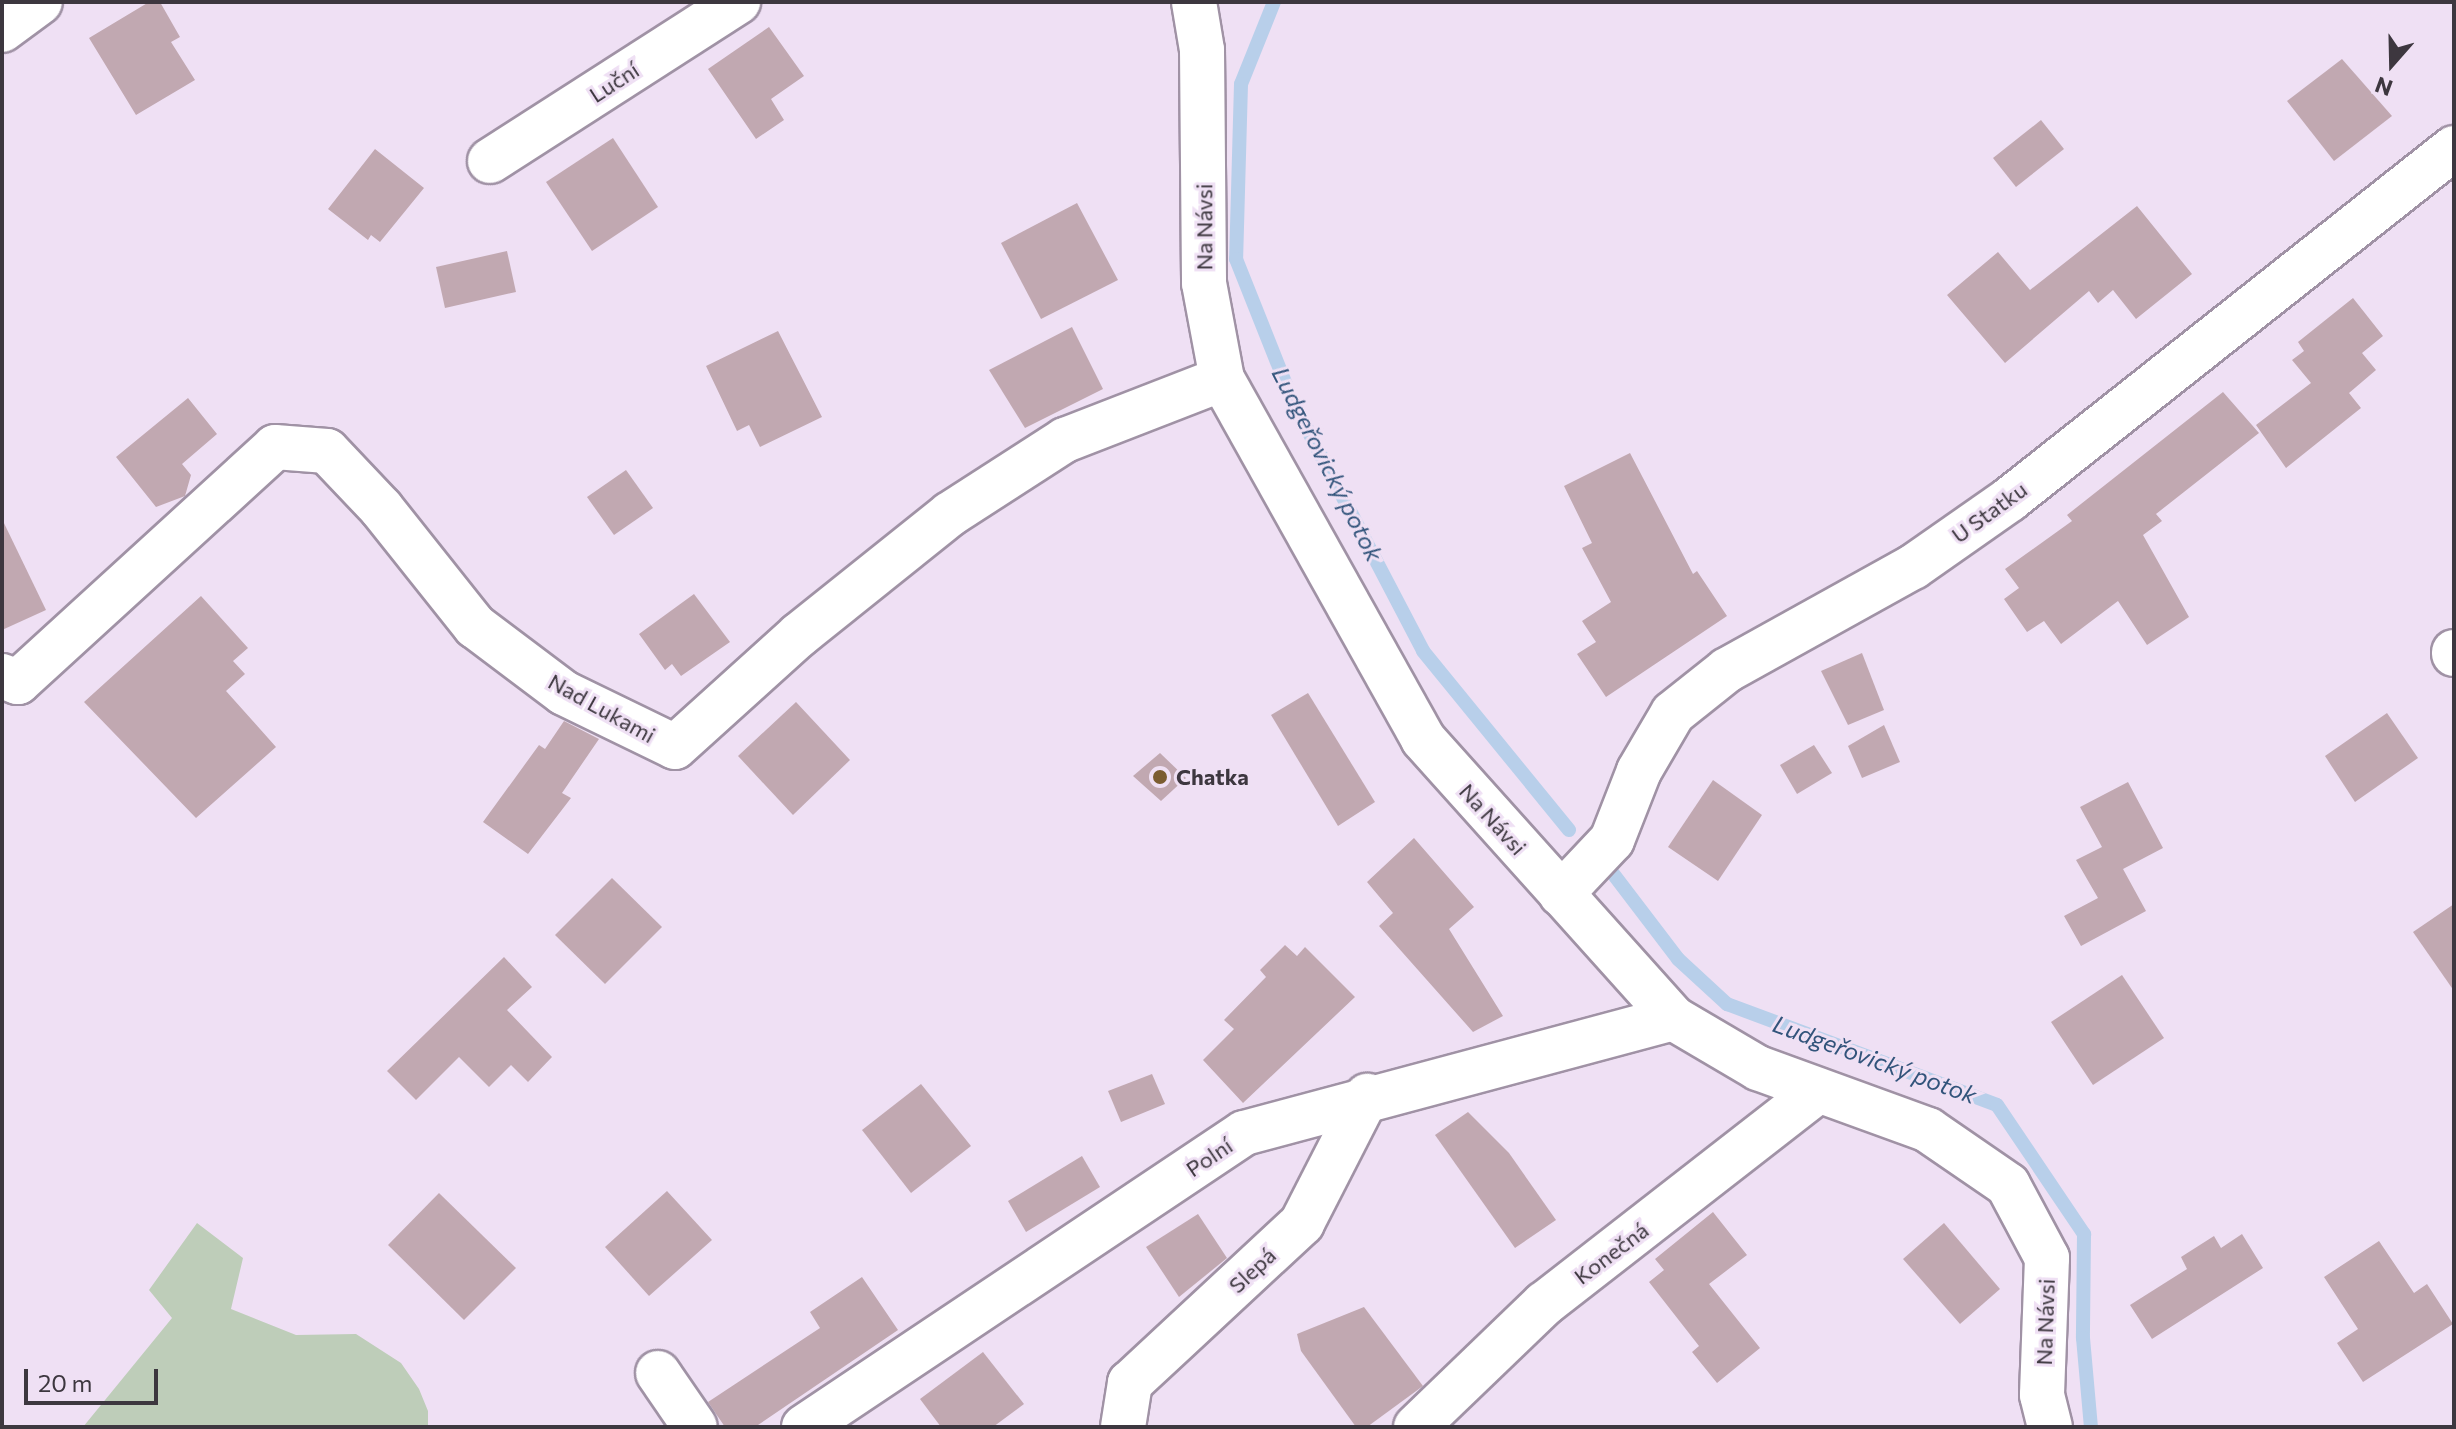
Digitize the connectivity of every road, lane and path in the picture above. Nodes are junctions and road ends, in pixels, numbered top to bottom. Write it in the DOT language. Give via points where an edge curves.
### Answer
graph roads {
  1 [pos="40,2"];
  2 [pos="738,2"];
  3 [pos="1194,2"];
  4 [pos="2,30"];
  5 [pos="2454,148"];
  6 [pos="490,161"];
  7 [pos="1222,379"];
  8 [pos="2,676"];
  9 [pos="1561,894"];
  10 [pos="1673,1018"];
  11 [pos="1818,1091"];
  12 [pos="1367,1096"];
  13 [pos="658,1373"];
  14 [pos="695,1427"];
  15 [pos="804,1427"];
  16 [pos="1123,1427"];
  17 [pos="1416,1427"];
  18 [pos="2050,1427"];
  1 -- 4 [label="street"];
  2 -- 6 [label="street, Luční"];
  3 -- 7 [label="street, Na Návsi" via="1202,50 1204,283"];
  5 -- 9 [label="street, U Statku" via="2010,499 1913,567 1727,670 1673,713 1639,771 1612,840"];
  7 -- 8 [label="street, Nad Lukami" via="1065,440 950,514 799,635 675,747 564,693 475,626 381,508 327,451 275,447 18,682"];
  7 -- 9 [label="street, Na Návsi" via="1423,739"];
  9 -- 10 [label="street, Na Návsi"];
  10 -- 11 [label="street, Na Návsi" via="1758,1068"];
  10 -- 12 [label="street, Polní"];
  11 -- 17 [label="street, Konečná" via="1544,1304"];
  11 -- 18 [label="street, Na Návsi" via="1928,1130 2008,1185 2047,1258 2042,1395"];
  12 -- 15 [label="street, Polní" via="1244,1133"];
  12 -- 16 [label="street, Slepá" via="1302,1223 1130,1383"];
  13 -- 14 [label="street"];
}
